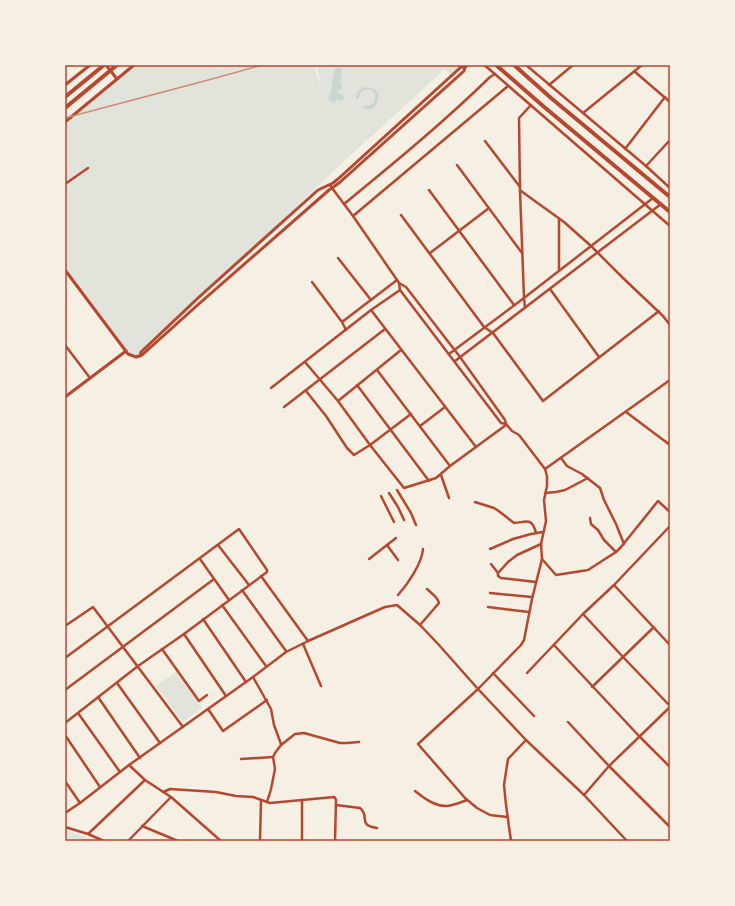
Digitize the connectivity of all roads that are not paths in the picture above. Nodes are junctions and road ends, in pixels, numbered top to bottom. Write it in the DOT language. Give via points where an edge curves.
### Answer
graph roads {
  1 [pos="90,65"];
  2 [pos="105,65"];
  3 [pos="117,65"];
  4 [pos="134,65"];
  5 [pos="484,65"];
  6 [pos="496,65"];
  7 [pos="514,65"];
  8 [pos="526,65"];
  9 [pos="573,65"];
  10 [pos="642,65"];
  11 [pos="466,66"];
  12 [pos="634,71"];
  13 [pos="495,74"];
  14 [pos="117,79"];
  15 [pos="549,84"];
  16 [pos="65,85"];
  17 [pos="508,86"];
  18 [pos="65,97"];
  19 [pos="665,97"];
  20 [pos="670,102"];
  21 [pos="531,105"];
  22 [pos="65,108"];
  23 [pos="583,113"];
  24 [pos="65,122"];
  25 [pos="670,140"];
  26 [pos="485,141"];
  27 [pos="625,149"];
  28 [pos="457,166"];
  29 [pos="646,166"];
  30 [pos="88,168"];
  31 [pos="65,184"];
  32 [pos="330,184"];
  33 [pos="333,188"];
  34 [pos="670,188"];
  35 [pos="520,189"];
  36 [pos="429,190"];
  37 [pos="664,192"];
  38 [pos="670,197"];
  39 [pos="653,198"];
  40 [pos="344,204"];
  41 [pos="661,204"];
  42 [pos="645,205"];
  43 [pos="489,208"];
  44 [pos="652,212"];
  45 [pos="670,212"];
  46 [pos="401,215"];
  47 [pos="353,216"];
  48 [pos="559,219"];
  49 [pos="670,226"];
  50 [pos="459,231"];
  51 [pos="591,246"];
  52 [pos="430,253"];
  53 [pos="598,253"];
  54 [pos="523,254"];
  55 [pos="338,258"];
  56 [pos="65,270"];
  57 [pos="559,270"];
  58 [pos="312,282"];
  59 [pos="398,282"];
  60 [pos="400,290"];
  61 [pos="550,290"];
  62 [pos="524,298"];
  63 [pos="371,300"];
  64 [pos="514,305"];
  65 [pos="525,308"];
  66 [pos="371,310"];
  67 [pos="659,311"];
  68 [pos="342,322"];
  69 [pos="670,325"];
  70 [pos="484,327"];
  71 [pos="385,329"];
  72 [pos="346,330"];
  73 [pos="493,333"];
  74 [pos="65,345"];
  75 [pos="401,350"];
  76 [pos="455,350"];
  77 [pos="126,351"];
  78 [pos="449,354"];
  79 [pos="140,356"];
  80 [pos="460,357"];
  81 [pos="599,357"];
  82 [pos="455,361"];
  83 [pos="305,362"];
  84 [pos="377,370"];
  85 [pos="90,378"];
  86 [pos="320,380"];
  87 [pos="670,380"];
  88 [pos="358,385"];
  89 [pos="271,388"];
  90 [pos="306,390"];
  91 [pos="488,396"];
  92 [pos="65,397"];
  93 [pos="484,399"];
  94 [pos="338,401"];
  95 [pos="284,407"];
  96 [pos="445,407"];
  97 [pos="625,412"];
  98 [pos="411,414"];
  99 [pos="506,424"];
  100 [pos="420,426"];
  101 [pos="390,429"];
  102 [pos="370,445"];
  103 [pos="670,445"];
  104 [pos="476,447"];
  105 [pos="561,458"];
  106 [pos="450,466"];
  107 [pos="545,469"];
  108 [pos="441,474"];
  109 [pos="588,478"];
  110 [pos="429,481"];
  111 [pos="397,490"];
  112 [pos="389,493"];
  113 [pos="545,493"];
  114 [pos="381,496"];
  115 [pos="449,498"];
  116 [pos="475,502"];
  117 [pos="670,512"];
  118 [pos="590,518"];
  119 [pos="404,520"];
  120 [pos="394,522"];
  121 [pos="416,525"];
  122 [pos="670,526"];
  123 [pos="543,532"];
  124 [pos="536,533"];
  125 [pos="396,538"];
  126 [pos="541,544"];
  127 [pos="624,544"];
  128 [pos="218,545"];
  129 [pos="387,545"];
  130 [pos="423,549"];
  131 [pos="490,549"];
  132 [pos="616,552"];
  133 [pos="200,559"];
  134 [pos="369,559"];
  135 [pos="542,559"];
  136 [pos="398,560"];
  137 [pos="491,564"];
  138 [pos="498,573"];
  139 [pos="261,576"];
  140 [pos="214,579"];
  141 [pos="536,582"];
  142 [pos="248,585"];
  143 [pos="614,585"];
  144 [pos="427,589"];
  145 [pos="242,590"];
  146 [pos="490,593"];
  147 [pos="398,594"];
  148 [pos="532,596"];
  149 [pos="229,600"];
  150 [pos="222,605"];
  151 [pos="488,607"];
  152 [pos="530,612"];
  153 [pos="583,614"];
  154 [pos="203,619"];
  155 [pos="420,625"];
  156 [pos="65,626"];
  157 [pos="108,626"];
  158 [pos="654,627"];
  159 [pos="184,634"];
  160 [pos="308,641"];
  161 [pos="302,644"];
  162 [pos="554,645"];
  163 [pos="670,645"];
  164 [pos="123,647"];
  165 [pos="162,649"];
  166 [pos="286,652"];
  167 [pos="623,657"];
  168 [pos="65,658"];
  169 [pos="138,666"];
  170 [pos="266,666"];
  171 [pos="527,672"];
  172 [pos="494,673"];
  173 [pos="253,677"];
  174 [pos="246,682"];
  175 [pos="117,683"];
  176 [pos="321,686"];
  177 [pos="592,687"];
  178 [pos="478,688"];
  179 [pos="65,690"];
  180 [pos="207,695"];
  181 [pos="226,696"];
  182 [pos="98,697"];
  183 [pos="267,700"];
  184 [pos="670,707"];
  185 [pos="208,709"];
  186 [pos="78,713"];
  187 [pos="534,716"];
  188 [pos="568,722"];
  189 [pos="65,723"];
  190 [pos="183,727"];
  191 [pos="65,735"];
  192 [pos="639,736"];
  193 [pos="526,740"];
  194 [pos="359,742"];
  195 [pos="160,743"];
  196 [pos="281,746"];
  197 [pos="274,757"];
  198 [pos="140,758"];
  199 [pos="241,760"];
  200 [pos="129,765"];
  201 [pos="609,766"];
  202 [pos="670,767"];
  203 [pos="120,772"];
  204 [pos="145,780"];
  205 [pos="65,781"];
  206 [pos="100,788"];
  207 [pos="415,791"];
  208 [pos="163,792"];
  209 [pos="584,795"];
  210 [pos="171,797"];
  211 [pos="262,800"];
  212 [pos="302,800"];
  213 [pos="467,800"];
  214 [pos="267,802"];
  215 [pos="80,803"];
  216 [pos="336,805"];
  217 [pos="65,813"];
  218 [pos="507,817"];
  219 [pos="142,826"];
  220 [pos="65,827"];
  221 [pos="670,827"];
  222 [pos="377,828"];
  223 [pos="88,834"];
  224 [pos="104,841"];
  225 [pos="128,841"];
  226 [pos="178,841"];
  227 [pos="221,841"];
  228 [pos="260,841"];
  229 [pos="302,841"];
  230 [pos="335,841"];
  231 [pos="509,841"];
  232 [pos="627,841"];
  1 -- 16 [label="street"];
  2 -- 14 [label="street"];
  2 -- 18 [label="main road"];
  3 -- 22 [label="main road"];
  4 -- 14 [label="street"];
  5 -- 13 [label="street"];
  6 -- 39 [label="main road"];
  7 -- 37 [label="main road"];
  8 -- 15 [label="street"];
  9 -- 15 [label="street"];
  10 -- 12 [label="street"];
  11 -- 32 [label="street" via="461,67"];
  11 -- 33 [label="street" via="464,71"];
  12 -- 19 [label="street"];
  12 -- 23 [label="street"];
  13 -- 17 [label="street"];
  13 -- 40 [label="street"];
  14 -- 24 [label="street"];
  15 -- 23 [label="street"];
  17 -- 21 [label="street"];
  17 -- 47 [label="street"];
  19 -- 20 [label="street"];
  19 -- 27 [label="street"];
  21 -- 35 [label="street" via="520,118"];
  21 -- 42 [label="street"];
  23 -- 27 [label="street"];
  25 -- 29 [label="street"];
  26 -- 35 [label="street"];
  27 -- 29 [label="street"];
  28 -- 43 [label="street"];
  29 -- 34 [label="street"];
  30 -- 31 [label="street"];
  32 -- 33 [label="street"];
  32 -- 79 [label="street" via="318,190 216,282 141,352"];
  33 -- 40 [label="street"];
  33 -- 79 [label="street"];
  34 -- 37 [label="street"];
  35 -- 48 [label="street"];
  35 -- 54 [label="street"];
  36 -- 50 [label="street"];
  37 -- 38 [label="main road"];
  39 -- 41 [label="main road"];
  39 -- 42 [label="street"];
  40 -- 47 [label="street"];
  41 -- 44 [label="street"];
  41 -- 45 [label="main road"];
  42 -- 44 [label="street"];
  42 -- 51 [label="street"];
  43 -- 50 [label="street"];
  43 -- 54 [label="street"];
  44 -- 49 [label="street"];
  44 -- 53 [label="street"];
  46 -- 52 [label="street"];
  47 -- 59 [label="street"];
  48 -- 51 [label="street"];
  48 -- 57 [label="street"];
  50 -- 52 [label="street"];
  50 -- 64 [label="street"];
  51 -- 53 [label="street"];
  51 -- 57 [label="street"];
  52 -- 70 [label="street"];
  53 -- 61 [label="street"];
  53 -- 67 [label="street"];
  54 -- 62 [label="street"];
  55 -- 63 [label="street"];
  56 -- 77 [label="street"];
  57 -- 62 [label="street"];
  58 -- 68 [label="street"];
  59 -- 60 [label="street"];
  59 -- 63 [label="street"];
  59 -- 76 [label="street" via="406,287"];
  60 -- 66 [label="street"];
  60 -- 78 [label="street"];
  61 -- 65 [label="street"];
  61 -- 81 [label="street"];
  62 -- 64 [label="street"];
  62 -- 65 [label="street"];
  63 -- 68 [label="street"];
  64 -- 70 [label="street"];
  65 -- 73 [label="street"];
  66 -- 71 [label="street"];
  66 -- 72 [label="street"];
  67 -- 69 [label="street"];
  67 -- 81 [label="street"];
  68 -- 72 [label="street"];
  70 -- 73 [label="street"];
  70 -- 76 [label="street"];
  71 -- 75 [label="street"];
  71 -- 86 [label="street"];
  72 -- 83 [label="street"];
  73 -- 80 [label="street"];
  73 -- 81 [label="street" via="543,400"];
  74 -- 85 [label="street"];
  75 -- 84 [label="street"];
  75 -- 96 [label="street"];
  76 -- 78 [label="street"];
  76 -- 80 [label="street"];
  77 -- 79 [label="street" via="136,357"];
  77 -- 85 [label="street"];
  78 -- 82 [label="street"];
  80 -- 82 [label="street"];
  80 -- 91 [label="street"];
  82 -- 93 [label="street"];
  83 -- 86 [label="street"];
  83 -- 89 [label="street"];
  84 -- 88 [label="street"];
  84 -- 98 [label="street"];
  85 -- 92 [label="street"];
  86 -- 90 [label="street"];
  86 -- 94 [label="street"];
  87 -- 97 [label="street"];
  88 -- 94 [label="street"];
  88 -- 101 [label="street"];
  90 -- 95 [label="street"];
  90 -- 102 [label="street" via="354,455"];
  91 -- 93 [label="street"];
  91 -- 99 [label="street"];
  93 -- 99 [label="street" via="501,423"];
  94 -- 102 [label="street"];
  96 -- 100 [label="street"];
  96 -- 104 [label="street"];
  97 -- 103 [label="street"];
  97 -- 105 [label="street"];
  98 -- 100 [label="street"];
  98 -- 101 [label="street"];
  99 -- 104 [label="street"];
  99 -- 107 [label="street" via="519,435"];
  100 -- 106 [label="street"];
  101 -- 102 [label="street"];
  101 -- 110 [label="street"];
  102 -- 110 [label="street" via="404,488"];
  104 -- 106 [label="street"];
  105 -- 107 [label="street"];
  105 -- 109 [label="street" via="567,466"];
  106 -- 108 [label="street"];
  107 -- 113 [label="street"];
  108 -- 110 [label="street"];
  108 -- 115 [label="street"];
  109 -- 113 [label="street" via="564,490"];
  109 -- 127 [label="street" via="600,488"];
  111 -- 121 [label="street"];
  112 -- 119 [label="street"];
  113 -- 123 [label="street" via="546,521"];
  114 -- 120 [label="street"];
  116 -- 124 [label="street" via="494,508 514,523 531,523"];
  117 -- 127 [label="street" via="658,501"];
  118 -- 132 [label="street" via="591,524"];
  122 -- 143 [label="street"];
  123 -- 124 [label="street"];
  123 -- 126 [label="street"];
  124 -- 131 [label="street"];
  125 -- 129 [label="street"];
  126 -- 135 [label="street"];
  126 -- 138 [label="street" via="517,554"];
  127 -- 132 [label="street"];
  128 -- 133 [label="street"];
  128 -- 139 [label="street" via="239,530 267,570"];
  128 -- 142 [label="street"];
  129 -- 134 [label="street"];
  129 -- 136 [label="street"];
  130 -- 147 [label="street" via="419,561"];
  132 -- 135 [label="street" via="588,570 556,575"];
  133 -- 140 [label="street"];
  133 -- 157 [label="street"];
  135 -- 141 [label="street"];
  137 -- 138 [label="street"];
  138 -- 141 [label="street" via="501,578"];
  139 -- 142 [label="street"];
  139 -- 160 [label="street"];
  140 -- 149 [label="street"];
  140 -- 164 [label="street"];
  141 -- 148 [label="street"];
  142 -- 145 [label="street"];
  143 -- 153 [label="street"];
  143 -- 158 [label="street"];
  144 -- 155 [label="street" via="436,597 438,603"];
  145 -- 149 [label="street"];
  145 -- 166 [label="street"];
  146 -- 148 [label="street"];
  148 -- 152 [label="street"];
  149 -- 150 [label="street"];
  150 -- 154 [label="street"];
  150 -- 170 [label="street"];
  151 -- 152 [label="street"];
  152 -- 172 [label="street" via="524,640"];
  153 -- 162 [label="street"];
  153 -- 167 [label="street"];
  154 -- 159 [label="street"];
  154 -- 174 [label="street"];
  155 -- 160 [label="street" via="394,605"];
  155 -- 178 [label="street"];
  156 -- 157 [label="street" via="93,607"];
  157 -- 164 [label="street"];
  157 -- 168 [label="street"];
  158 -- 163 [label="street"];
  158 -- 167 [label="street"];
  159 -- 165 [label="street"];
  159 -- 181 [label="street"];
  160 -- 161 [label="street"];
  161 -- 166 [label="street"];
  161 -- 176 [label="street"];
  162 -- 171 [label="street"];
  162 -- 177 [label="street"];
  164 -- 169 [label="street"];
  164 -- 179 [label="street"];
  165 -- 169 [label="street"];
  165 -- 180 [label="street" via="199,701"];
  166 -- 170 [label="street"];
  167 -- 177 [label="street"];
  167 -- 184 [label="street"];
  169 -- 175 [label="street"];
  169 -- 190 [label="street"];
  170 -- 173 [label="street"];
  172 -- 178 [label="street"];
  172 -- 187 [label="street"];
  173 -- 174 [label="street"];
  173 -- 183 [label="street"];
  174 -- 181 [label="street"];
  175 -- 182 [label="street"];
  175 -- 195 [label="street"];
  177 -- 192 [label="street"];
  178 -- 193 [label="street"];
  178 -- 213 [label="street" via="418,744"];
  181 -- 185 [label="street"];
  182 -- 186 [label="street"];
  182 -- 198 [label="street"];
  183 -- 185 [label="street" via="223,730"];
  183 -- 196 [label="street"];
  184 -- 192 [label="street"];
  185 -- 190 [label="street"];
  186 -- 189 [label="street"];
  186 -- 203 [label="street"];
  188 -- 201 [label="street"];
  190 -- 195 [label="street"];
  191 -- 206 [label="street"];
  192 -- 201 [label="street"];
  192 -- 202 [label="street"];
  193 -- 209 [label="street"];
  193 -- 218 [label="street" via="508,759 504,785"];
  194 -- 196 [label="street" via="340,743 304,733 295,734"];
  195 -- 198 [label="street"];
  196 -- 197 [label="street"];
  197 -- 199 [label="street"];
  197 -- 214 [label="street" via="275,769"];
  198 -- 200 [label="street"];
  200 -- 203 [label="street"];
  200 -- 204 [label="street"];
  201 -- 209 [label="street"];
  201 -- 221 [label="street"];
  203 -- 206 [label="street"];
  204 -- 208 [label="street"];
  204 -- 223 [label="street"];
  205 -- 215 [label="street"];
  206 -- 215 [label="street"];
  207 -- 213 [label="street" via="427,801 442,806 452,806"];
  208 -- 210 [label="street"];
  208 -- 211 [label="street" via="170,789 216,792"];
  209 -- 232 [label="street"];
  210 -- 219 [label="street"];
  210 -- 227 [label="street"];
  211 -- 214 [label="street"];
  211 -- 228 [label="street"];
  212 -- 214 [label="street"];
  212 -- 216 [label="street" via="334,797"];
  212 -- 229 [label="street"];
  213 -- 218 [label="street" via="490,815"];
  215 -- 217 [label="street"];
  216 -- 222 [label="street" via="360,808 364,813 364,822"];
  216 -- 230 [label="street"];
  218 -- 231 [label="street" via="511,840"];
  219 -- 225 [label="street"];
  219 -- 226 [label="street"];
  220 -- 223 [label="street"];
  223 -- 224 [label="street"];
}
